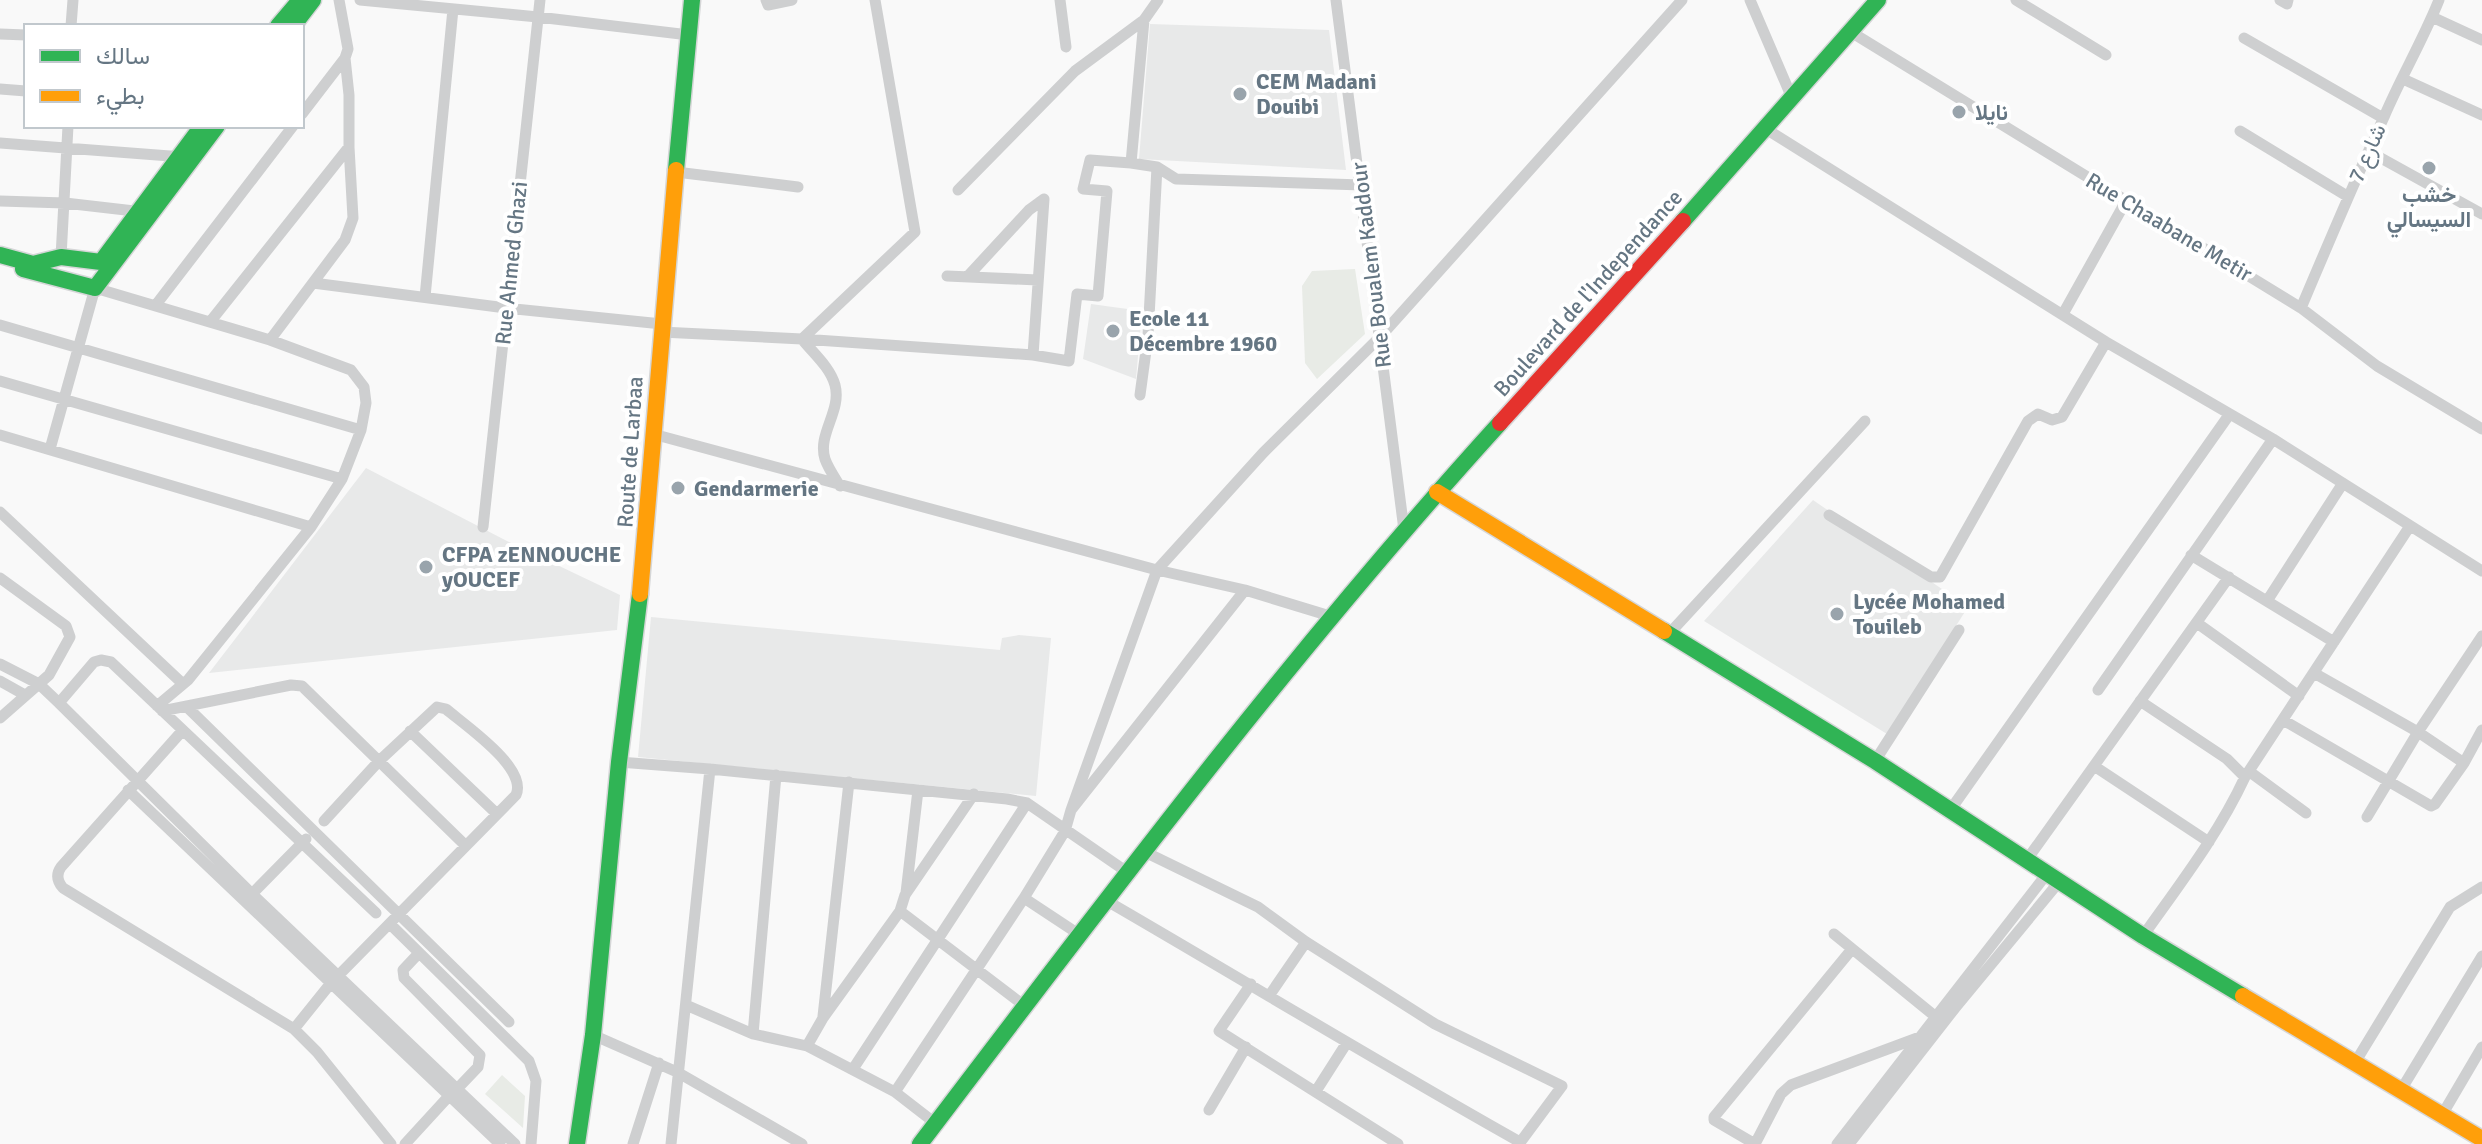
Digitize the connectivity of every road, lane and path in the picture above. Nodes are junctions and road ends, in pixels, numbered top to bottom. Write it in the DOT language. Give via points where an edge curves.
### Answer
graph roads {
  1 [pos="73,0"];
  2 [pos="311,0"];
  3 [pos="339,0"];
  4 [pos="360,0"];
  5 [pos="540,0"];
  6 [pos="692,0"];
  7 [pos="766,0"];
  8 [pos="792,0"];
  9 [pos="875,0"];
  10 [pos="1060,0"];
  11 [pos="1158,0"];
  12 [pos="1336,0"];
  13 [pos="1682,0"];
  14 [pos="1750,0"];
  15 [pos="1878,0"];
  16 [pos="2016,0"];
  17 [pos="2280,0"];
  18 [pos="2288,0"];
  19 [pos="2439,0"];
  20 [pos="453,9"];
  21 [pos="538,17"];
  22 [pos="2432,17"];
  23 [pos="1144,20"];
  24 [pos="71,24"];
  25 [pos="281,24"];
  26 [pos="294,24"];
  27 [pos="1851,32"];
  28 [pos="0,34"];
  29 [pos="24,35"];
  30 [pos="689,35"];
  31 [pos="2244,38"];
  32 [pos="2482,40"];
  33 [pos="1066,47"];
  34 [pos="2106,55"];
  35 [pos="345,58"];
  36 [pos="2403,79"];
  37 [pos="0,89"];
  38 [pos="24,91"];
  39 [pos="1792,98"];
  40 [pos="304,111"];
  41 [pos="2482,115"];
  42 [pos="2383,118"];
  43 [pos="68,128"];
  44 [pos="201,128"];
  45 [pos="215,128"];
  46 [pos="291,128"];
  47 [pos="1766,129"];
  48 [pos="2240,131"];
  49 [pos="0,143"];
  50 [pos="67,147"];
  51 [pos="349,147"];
  52 [pos="2370,152"];
  53 [pos="186,158"];
  54 [pos="1131,163"];
  55 [pos="1157,167"];
  56 [pos="676,172"];
  57 [pos="1362,185"];
  58 [pos="798,187"];
  59 [pos="958,190"];
  60 [pos="2347,196"];
  61 [pos="0,201"];
  62 [pos="2126,201"];
  63 [pos="65,203"];
  64 [pos="146,212"];
  65 [pos="2482,214"];
  66 [pos="0,255"];
  67 [pos="61,257"];
  68 [pos="0,262"];
  69 [pos="33,264"];
  70 [pos="947,276"];
  71 [pos="968,276"];
  72 [pos="1038,280"];
  73 [pos="313,283"];
  74 [pos="95,288"];
  75 [pos="425,297"];
  76 [pos="155,306"];
  77 [pos="506,308"];
  78 [pos="2301,308"];
  79 [pos="2063,314"];
  80 [pos="210,322"];
  81 [pos="0,325"];
  82 [pos="662,328"];
  83 [pos="1380,337"];
  84 [pos="802,339"];
  85 [pos="270,340"];
  86 [pos="2106,342"];
  87 [pos="78,347"];
  88 [pos="1033,355"];
  89 [pos="0,381"];
  90 [pos="1140,395"];
  91 [pos="64,399"];
  92 [pos="2229,415"];
  93 [pos="1865,421"];
  94 [pos="2482,429"];
  95 [pos="361,430"];
  96 [pos="653,434"];
  97 [pos="0,435"];
  98 [pos="2273,439"];
  99 [pos="50,449"];
  100 [pos="342,479"];
  101 [pos="2343,483"];
  102 [pos="840,486"];
  103 [pos="1437,492"];
  104 [pos="0,512"];
  105 [pos="1829,515"];
  106 [pos="2410,526"];
  107 [pos="311,527"];
  108 [pos="483,527"];
  109 [pos="1404,530"];
  110 [pos="2191,555"];
  111 [pos="1157,570"];
  112 [pos="2482,571"];
  113 [pos="2229,577"];
  114 [pos="0,578"];
  115 [pos="1245,590"];
  116 [pos="2267,601"];
  117 [pos="1330,616"];
  118 [pos="2197,623"];
  119 [pos="1959,630"];
  120 [pos="1668,635"];
  121 [pos="2482,636"];
  122 [pos="2334,642"];
  123 [pos="0,664"];
  124 [pos="2314,673"];
  125 [pos="0,681"];
  126 [pos="39,684"];
  127 [pos="183,684"];
  128 [pos="2098,690"];
  129 [pos="25,695"];
  130 [pos="2299,696"];
  131 [pos="2140,701"];
  132 [pos="59,703"];
  133 [pos="186,706"];
  134 [pos="160,708"];
  135 [pos="0,718"];
  136 [pos="2283,720"];
  137 [pos="183,730"];
  138 [pos="2482,730"];
  139 [pos="410,731"];
  140 [pos="2418,732"];
  141 [pos="379,761"];
  142 [pos="1875,761"];
  143 [pos="619,762"];
  144 [pos="2464,763"];
  145 [pos="2094,766"];
  146 [pos="710,769"];
  147 [pos="776,775"];
  148 [pos="2247,775"];
  149 [pos="138,780"];
  150 [pos="849,782"];
  151 [pos="2388,782"];
  152 [pos="128,790"];
  153 [pos="918,790"];
  154 [pos="974,794"];
  155 [pos="1027,803"];
  156 [pos="1951,809"];
  157 [pos="1071,810"];
  158 [pos="2306,813"];
  159 [pos="497,814"];
  160 [pos="2367,817"];
  161 [pos="324,821"];
  162 [pos="1065,831"];
  163 [pos="314,832"];
  164 [pos="2209,842"];
  165 [pos="301,843"];
  166 [pos="466,846"];
  167 [pos="1145,852"];
  168 [pos="2026,861"];
  169 [pos="1127,872"];
  170 [pos="2052,878"];
  171 [pos="2482,887"];
  172 [pos="905,895"];
  173 [pos="249,898"];
  174 [pos="1024,898"];
  175 [pos="1107,901"];
  176 [pos="900,911"];
  177 [pos="376,913"];
  178 [pos="399,915"];
  179 [pos="390,924"];
  180 [pos="1834,934"];
  181 [pos="1080,935"];
  182 [pos="2143,936"];
  183 [pos="936,939"];
  184 [pos="1306,942"];
  185 [pos="1852,949"];
  186 [pos="419,953"];
  187 [pos="2482,956"];
  188 [pos="978,968"];
  189 [pos="335,980"];
  190 [pos="1251,984"];
  191 [pos="1269,996"];
  192 [pos="686,1005"];
  193 [pos="1026,1007"];
  194 [pos="1936,1017"];
  195 [pos="823,1018"];
  196 [pos="509,1022"];
  197 [pos="294,1029"];
  198 [pos="753,1034"];
  199 [pos="593,1035"];
  200 [pos="1920,1037"];
  201 [pos="1346,1044"];
  202 [pos="807,1046"];
  203 [pos="1246,1047"];
  204 [pos="2482,1047"];
  205 [pos="2356,1061"];
  206 [pos="659,1063"];
  207 [pos="853,1069"];
  208 [pos="677,1072"];
  209 [pos="2401,1090"];
  210 [pos="1316,1091"];
  211 [pos="895,1092"];
  212 [pos="453,1093"];
  213 [pos="1209,1110"];
  214 [pos="2442,1115"];
  215 [pos="935,1123"];
  216 [pos="2482,1138"];
  217 [pos="1520,1143"];
  218 [pos="391,1144"];
  219 [pos="405,1144"];
  220 [pos="500,1144"];
  221 [pos="515,1144"];
  222 [pos="531,1144"];
  223 [pos="577,1144"];
  224 [pos="633,1144"];
  225 [pos="671,1144"];
  226 [pos="802,1144"];
  227 [pos="920,1144"];
  228 [pos="1398,1144"];
  229 [pos="1755,1144"];
  230 [pos="1837,1144"];
  231 [pos="1849,1144"];
  1 -- 24 [label="street"];
  2 -- 25 [label="street"];
  2 -- 26 [label="street"];
  3 -- 35 [label="street"];
  4 -- 20 [label="street"];
  5 -- 21 [label="street, Rue Ahmed Ghazi"];
  6 -- 30 [label="street, Route de Larbaa"];
  7 -- 8 [label="street" via="768,5"];
  9 -- 84 [label="street" via="915,232"];
  10 -- 33 [label="street"];
  11 -- 23 [label="street"];
  12 -- 57 [label="street, Rue Boualem Kaddour"];
  13 -- 83 [label="street"];
  14 -- 39 [label="street"];
  15 -- 27 [label="street, Boulevard de l'Independance"];
  16 -- 34 [label="street"];
  17 -- 18 [label="street"];
  19 -- 22 [label="street, شارع 7"];
  20 -- 21 [label="street"];
  20 -- 75 [label="street"];
  21 -- 30 [label="street"];
  21 -- 77 [label="street, Rue Ahmed Ghazi"];
  22 -- 32 [label="street"];
  22 -- 36 [label="street, شارع 7"];
  23 -- 54 [label="street"];
  23 -- 59 [label="street" via="1075,71"];
  27 -- 39 [label="street, Boulevard de l'Independance"];
  27 -- 62 [label="street, Rue Chaabane Metir"];
  28 -- 29 [label="street"];
  30 -- 56 [label="street, Route de Larbaa"];
  31 -- 42 [label="street"];
  35 -- 40 [label="street"];
  35 -- 51 [label="street"];
  36 -- 41 [label="street"];
  36 -- 42 [label="street, شارع 7"];
  37 -- 38 [label="street"];
  39 -- 47 [label="street, Boulevard de l'Independance"];
  42 -- 52 [label="street, شارع 7"];
  43 -- 50 [label="street"];
  44 -- 53 [label="street"];
  45 -- 53 [label="street"];
  46 -- 76 [label="street"];
  47 -- 79 [label="street"];
  47 -- 103 [label="street, Boulevard de l'Independance"];
  48 -- 60 [label="street"];
  49 -- 50 [label="street"];
  50 -- 53 [label="street"];
  50 -- 63 [label="street"];
  51 -- 73 [label="street" via="353,218 345,240"];
  51 -- 80 [label="street"];
  52 -- 60 [label="street, شارع 7"];
  52 -- 65 [label="street"];
  53 -- 64 [label="street"];
  54 -- 55 [label="street"];
  54 -- 88 [label="street" via="1090,160 1083,189 1107,191 1098,296 1077,294 1069,361"];
  55 -- 57 [label="street" via="1176,179"];
  55 -- 90 [label="street"];
  56 -- 58 [label="street"];
  56 -- 82 [label="street, Route de Larbaa"];
  57 -- 83 [label="street, Rue Boualem Kaddour"];
  60 -- 78 [label="street, شارع 7"];
  61 -- 63 [label="street"];
  62 -- 78 [label="street, Rue Chaabane Metir"];
  62 -- 79 [label="street"];
  63 -- 64 [label="street"];
  63 -- 67 [label="street"];
  64 -- 67 [label="street" via="101,262"];
  64 -- 74 [label="street"];
  66 -- 69 [label="street"];
  67 -- 69 [label="street"];
  68 -- 74 [label="street"];
  69 -- 74 [label="street"];
  70 -- 71 [label="street"];
  71 -- 72 [label="street"];
  71 -- 72 [label="street" via="1044,199"];
  72 -- 88 [label="street"];
  73 -- 75 [label="street"];
  73 -- 85 [label="street"];
  74 -- 76 [label="street"];
  74 -- 87 [label="street"];
  75 -- 77 [label="street"];
  76 -- 80 [label="street"];
  77 -- 82 [label="street"];
  77 -- 108 [label="street, Rue Ahmed Ghazi"];
  78 -- 94 [label="street, Rue Chaabane Metir" via="2377,366"];
  79 -- 86 [label="street"];
  80 -- 85 [label="street"];
  81 -- 87 [label="street"];
  82 -- 84 [label="street"];
  82 -- 96 [label="street, Route de Larbaa"];
  83 -- 109 [label="street, Rue Boualem Kaddour"];
  83 -- 111 [label="street" via="1263,453"];
  84 -- 88 [label="street"];
  84 -- 102 [label="street" via="835,382 837,398 823,449"];
  85 -- 95 [label="street" via="351,370 364,387"];
  86 -- 92 [label="street"];
  86 -- 105 [label="street" via="2062,417 2052,420 2038,414 2028,421 1940,577 1931,577"];
  87 -- 91 [label="street"];
  87 -- 95 [label="street"];
  89 -- 91 [label="street"];
  91 -- 99 [label="street"];
  91 -- 100 [label="street"];
  92 -- 98 [label="street"];
  92 -- 156 [label="street"];
  93 -- 120 [label="street"];
  95 -- 100 [label="street"];
  96 -- 102 [label="street"];
  96 -- 143 [label="street, Route de Larbaa" via="638,625"];
  97 -- 99 [label="street"];
  98 -- 101 [label="street"];
  98 -- 110 [label="street"];
  99 -- 107 [label="street"];
  100 -- 107 [label="street"];
  101 -- 106 [label="street"];
  101 -- 116 [label="street"];
  102 -- 111 [label="street"];
  103 -- 109 [label="street, Boulevard de l'Independance"];
  103 -- 120 [label="street"];
  104 -- 127 [label="street"];
  106 -- 112 [label="street"];
  106 -- 122 [label="street"];
  107 -- 127 [label="street"];
  109 -- 117 [label="street, Boulevard de l'Independance"];
  110 -- 113 [label="street"];
  110 -- 128 [label="street"];
  111 -- 115 [label="street"];
  111 -- 157 [label="street"];
  113 -- 116 [label="street"];
  113 -- 118 [label="street"];
  114 -- 126 [label="street" via="69,631 70,640 55,667"];
  115 -- 117 [label="street"];
  115 -- 157 [label="street"];
  116 -- 122 [label="street"];
  117 -- 167 [label="street, Boulevard de l'Independance"];
  118 -- 130 [label="street"];
  118 -- 131 [label="street"];
  119 -- 142 [label="street"];
  120 -- 142 [label="street"];
  121 -- 140 [label="street"];
  122 -- 124 [label="street"];
  123 -- 126 [label="street"];
  124 -- 130 [label="street"];
  124 -- 140 [label="street"];
  125 -- 129 [label="street"];
  126 -- 129 [label="street"];
  126 -- 132 [label="street"];
  127 -- 134 [label="street"];
  129 -- 135 [label="street"];
  130 -- 136 [label="street"];
  131 -- 145 [label="street"];
  131 -- 148 [label="street"];
  132 -- 134 [label="street" via="94,662 104,660"];
  132 -- 149 [label="street"];
  133 -- 134 [label="street"];
  133 -- 141 [label="street" via="299,685"];
  133 -- 163 [label="street"];
  134 -- 137 [label="street"];
  136 -- 148 [label="street"];
  136 -- 151 [label="street"];
  137 -- 149 [label="street"];
  137 -- 165 [label="street"];
  138 -- 144 [label="street"];
  139 -- 141 [label="street"];
  139 -- 159 [label="street"];
  139 -- 159 [label="street" via="442,707 505,761 515,772 519,789"];
  140 -- 144 [label="street"];
  140 -- 151 [label="street"];
  141 -- 161 [label="street"];
  141 -- 166 [label="street"];
  142 -- 156 [label="street"];
  143 -- 146 [label="street"];
  143 -- 199 [label="street, Route de Larbaa"];
  144 -- 151 [label="street" via="2434,805"];
  145 -- 164 [label="street"];
  145 -- 168 [label="street"];
  146 -- 147 [label="street"];
  146 -- 192 [label="street"];
  147 -- 150 [label="street"];
  147 -- 198 [label="street"];
  148 -- 158 [label="street"];
  148 -- 164 [label="street"];
  149 -- 152 [label="street"];
  149 -- 173 [label="street"];
  150 -- 153 [label="street"];
  150 -- 195 [label="street"];
  151 -- 160 [label="street"];
  152 -- 173 [label="street"];
  152 -- 197 [label="street" via="59,870 60,885"];
  153 -- 154 [label="street"];
  153 -- 172 [label="street"];
  154 -- 155 [label="street"];
  154 -- 172 [label="street"];
  155 -- 162 [label="street"];
  155 -- 183 [label="street"];
  156 -- 168 [label="street"];
  157 -- 162 [label="street"];
  159 -- 166 [label="street"];
  162 -- 169 [label="street"];
  162 -- 174 [label="street"];
  163 -- 165 [label="street"];
  163 -- 178 [label="street"];
  164 -- 182 [label="street"];
  165 -- 173 [label="street"];
  165 -- 177 [label="street"];
  166 -- 178 [label="street"];
  167 -- 169 [label="street, Boulevard de l'Independance"];
  167 -- 184 [label="street" via="1258,907"];
  168 -- 170 [label="street"];
  169 -- 175 [label="street, Boulevard de l'Independance"];
  170 -- 182 [label="street"];
  170 -- 194 [label="street"];
  170 -- 231 [label="street"];
  171 -- 205 [label="street" via="2450,907"];
  172 -- 176 [label="street"];
  173 -- 189 [label="street"];
  174 -- 181 [label="street"];
  174 -- 188 [label="street"];
  175 -- 181 [label="street, Boulevard de l'Independance"];
  175 -- 190 [label="street"];
  176 -- 183 [label="street"];
  176 -- 195 [label="street"];
  178 -- 179 [label="street"];
  178 -- 196 [label="street"];
  179 -- 186 [label="street"];
  179 -- 189 [label="street"];
  180 -- 185 [label="street"];
  181 -- 193 [label="street, Boulevard de l'Independance"];
  182 -- 205 [label="street"];
  183 -- 188 [label="street"];
  183 -- 207 [label="street"];
  184 -- 191 [label="street"];
  184 -- 217 [label="street" via="1435,1024 1562,1086"];
  185 -- 194 [label="street"];
  185 -- 229 [label="street" via="1714,1117"];
  186 -- 212 [label="street" via="403,970 404,978 480,1055 478,1067"];
  186 -- 222 [label="street" via="532,1066 536,1081"];
  187 -- 209 [label="street"];
  188 -- 193 [label="street"];
  188 -- 211 [label="street"];
  189 -- 197 [label="street"];
  189 -- 212 [label="street"];
  190 -- 191 [label="street"];
  190 -- 203 [label="street" via="1219,1031"];
  191 -- 201 [label="street"];
  192 -- 198 [label="street"];
  192 -- 208 [label="street"];
  193 -- 215 [label="street, Boulevard de l'Independance"];
  194 -- 200 [label="street"];
  195 -- 202 [label="street"];
  197 -- 218 [label="street"];
  198 -- 202 [label="street"];
  199 -- 206 [label="street"];
  199 -- 223 [label="street, Route de Larbaa"];
  200 -- 229 [label="street" via="1791,1085"];
  200 -- 230 [label="street"];
  201 -- 210 [label="street"];
  201 -- 217 [label="street"];
  202 -- 207 [label="street"];
  203 -- 210 [label="street"];
  203 -- 213 [label="street"];
  204 -- 214 [label="street"];
  205 -- 209 [label="street"];
  206 -- 208 [label="street"];
  206 -- 224 [label="street"];
  207 -- 211 [label="street"];
  208 -- 225 [label="street"];
  208 -- 226 [label="street"];
  209 -- 214 [label="street"];
  210 -- 228 [label="street"];
  211 -- 215 [label="street"];
  212 -- 219 [label="street"];
  212 -- 220 [label="street"];
  212 -- 221 [label="street"];
  214 -- 216 [label="street"];
  215 -- 227 [label="street, Boulevard de l'Independance"];
}
